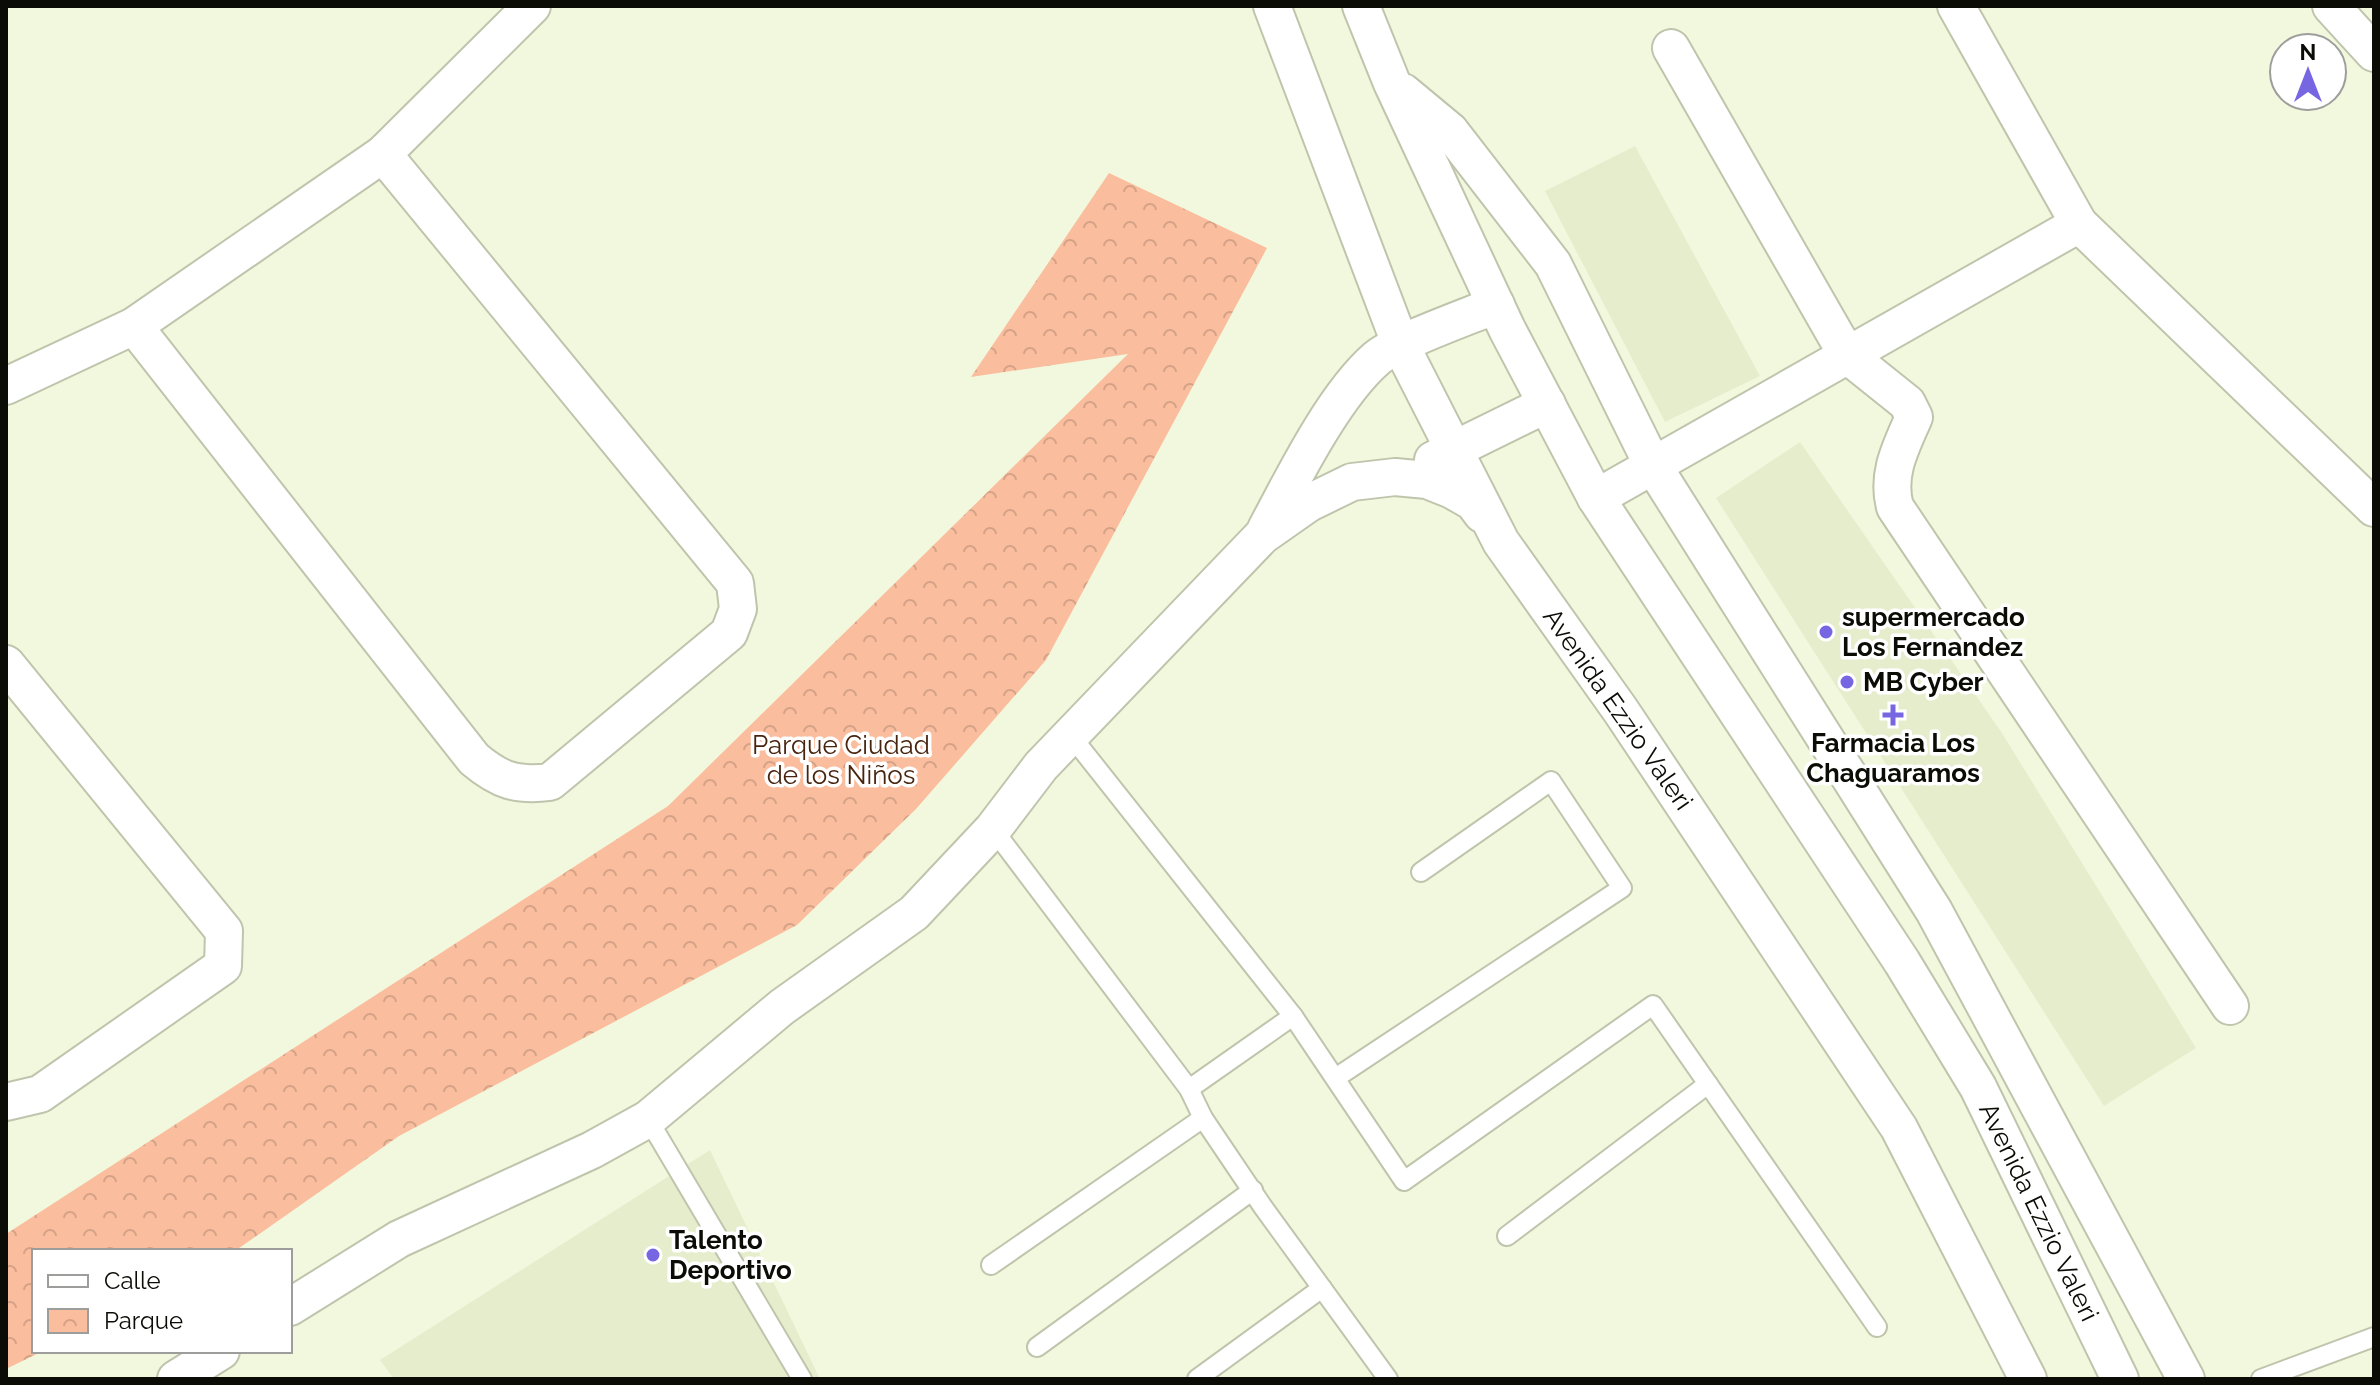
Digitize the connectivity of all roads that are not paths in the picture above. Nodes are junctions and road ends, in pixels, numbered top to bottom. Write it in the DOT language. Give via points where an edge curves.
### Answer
graph roads {
  1 [pos="532,6"];
  2 [pos="1272,6"];
  3 [pos="1361,6"];
  4 [pos="1956,6"];
  5 [pos="2331,6"];
  6 [pos="1671,48"];
  7 [pos="2374,53"];
  8 [pos="1392,83"];
  9 [pos="383,154"];
  10 [pos="2079,224"];
  11 [pos="1496,305"];
  12 [pos="134,326"];
  13 [pos="1401,346"];
  14 [pos="1847,355"];
  15 [pos="6,386"];
  16 [pos="1547,404"];
  17 [pos="1454,450"];
  18 [pos="1652,464"];
  19 [pos="1395,477"];
  20 [pos="1596,498"];
  21 [pos="2374,508"];
  22 [pos="1262,536"];
  23 [pos="1501,542"];
  24 [pos="6,664"];
  25 [pos="1072,737"];
  26 [pos="993,829"];
  27 [pos="1421,872"];
  28 [pos="1934,911"];
  29 [pos="1891,945"];
  30 [pos="2230,1006"];
  31 [pos="1293,1016"];
  32 [pos="1337,1077"];
  33 [pos="1708,1084"];
  34 [pos="1189,1089"];
  35 [pos="6,1102"];
  36 [pos="1203,1118"];
  37 [pos="648,1119"];
  38 [pos="1253,1190"];
  39 [pos="1507,1236"];
  40 [pos="991,1265"];
  41 [pos="1322,1288"];
  42 [pos="292,1306"];
  43 [pos="1877,1327"];
  44 [pos="2374,1337"];
  45 [pos="1037,1347"];
  46 [pos="218,1353"];
  47 [pos="2306,1372"];
  48 [pos="176,1379"];
  49 [pos="802,1379"];
  50 [pos="1197,1379"];
  51 [pos="1388,1379"];
  52 [pos="2028,1379"];
  53 [pos="2120,1379"];
  54 [pos="2186,1379"];
  55 [pos="2261,1379"];
  1 -- 9 [label="street"];
  2 -- 13 [label="street, Avenida Ezzio Valeri"];
  3 -- 8 [label="street, Avenida Ezzio Valeri"];
  4 -- 10 [label="street"];
  5 -- 7 [label="street"];
  6 -- 14 [label="street"];
  8 -- 11 [label="street, Avenida Ezzio Valeri"];
  8 -- 18 [label="street" via="1450,131 1553,264"];
  9 -- 12 [label="street"];
  9 -- 12 [label="street" via="735,583 738,609 729,633 550,782 519,786 494,776 474,759"];
  10 -- 14 [label="street"];
  10 -- 21 [label="street"];
  11 -- 13 [label="street"];
  11 -- 16 [label="street, Avenida Ezzio Valeri"];
  12 -- 15 [label="street"];
  13 -- 17 [label="street, Avenida Ezzio Valeri"];
  13 -- 22 [label="street" via="1378,357 1352,386"];
  14 -- 18 [label="street"];
  14 -- 30 [label="street" via="1907,403 1914,417 1896,460 1890,489 1895,507"];
  16 -- 17 [label="street"];
  16 -- 20 [label="street, Avenida Ezzio Valeri"];
  17 -- 19 [label="street"];
  17 -- 23 [label="street, Avenida Ezzio Valeri"];
  18 -- 20 [label="street"];
  18 -- 28 [label="street"];
  19 -- 22 [label="street" via="1331,490"];
  19 -- 23 [label="street" via="1427,480 1473,502"];
  20 -- 29 [label="street, Avenida Ezzio Valeri"];
  22 -- 25 [label="street"];
  23 -- 52 [label="street, Avenida Ezzio Valeri" via="1621,711 1899,1128"];
  24 -- 35 [label="street" via="224,931 223,966 40,1094"];
  25 -- 26 [label="street" via="1041,766"];
  25 -- 31 [label="lane"];
  26 -- 34 [label="lane"];
  26 -- 37 [label="street" via="914,913 782,1007"];
  27 -- 32 [label="lane" via="1551,781 1622,888"];
  28 -- 29 [label="street"];
  28 -- 54 [label="street"];
  29 -- 53 [label="street, Avenida Ezzio Valeri" via="1978,1087"];
  31 -- 32 [label="lane"];
  31 -- 34 [label="lane"];
  32 -- 33 [label="lane" via="1404,1181 1653,1005"];
  33 -- 39 [label="lane"];
  33 -- 43 [label="lane"];
  34 -- 36 [label="lane"];
  36 -- 38 [label="lane"];
  36 -- 40 [label="lane"];
  37 -- 42 [label="street" via="399,1239"];
  37 -- 49 [label="lane"];
  38 -- 41 [label="lane"];
  38 -- 45 [label="lane"];
  41 -- 50 [label="lane"];
  41 -- 51 [label="lane"];
  44 -- 47 [label="lane"];
  46 -- 48 [label="street"];
  47 -- 55 [label="lane"];
}
